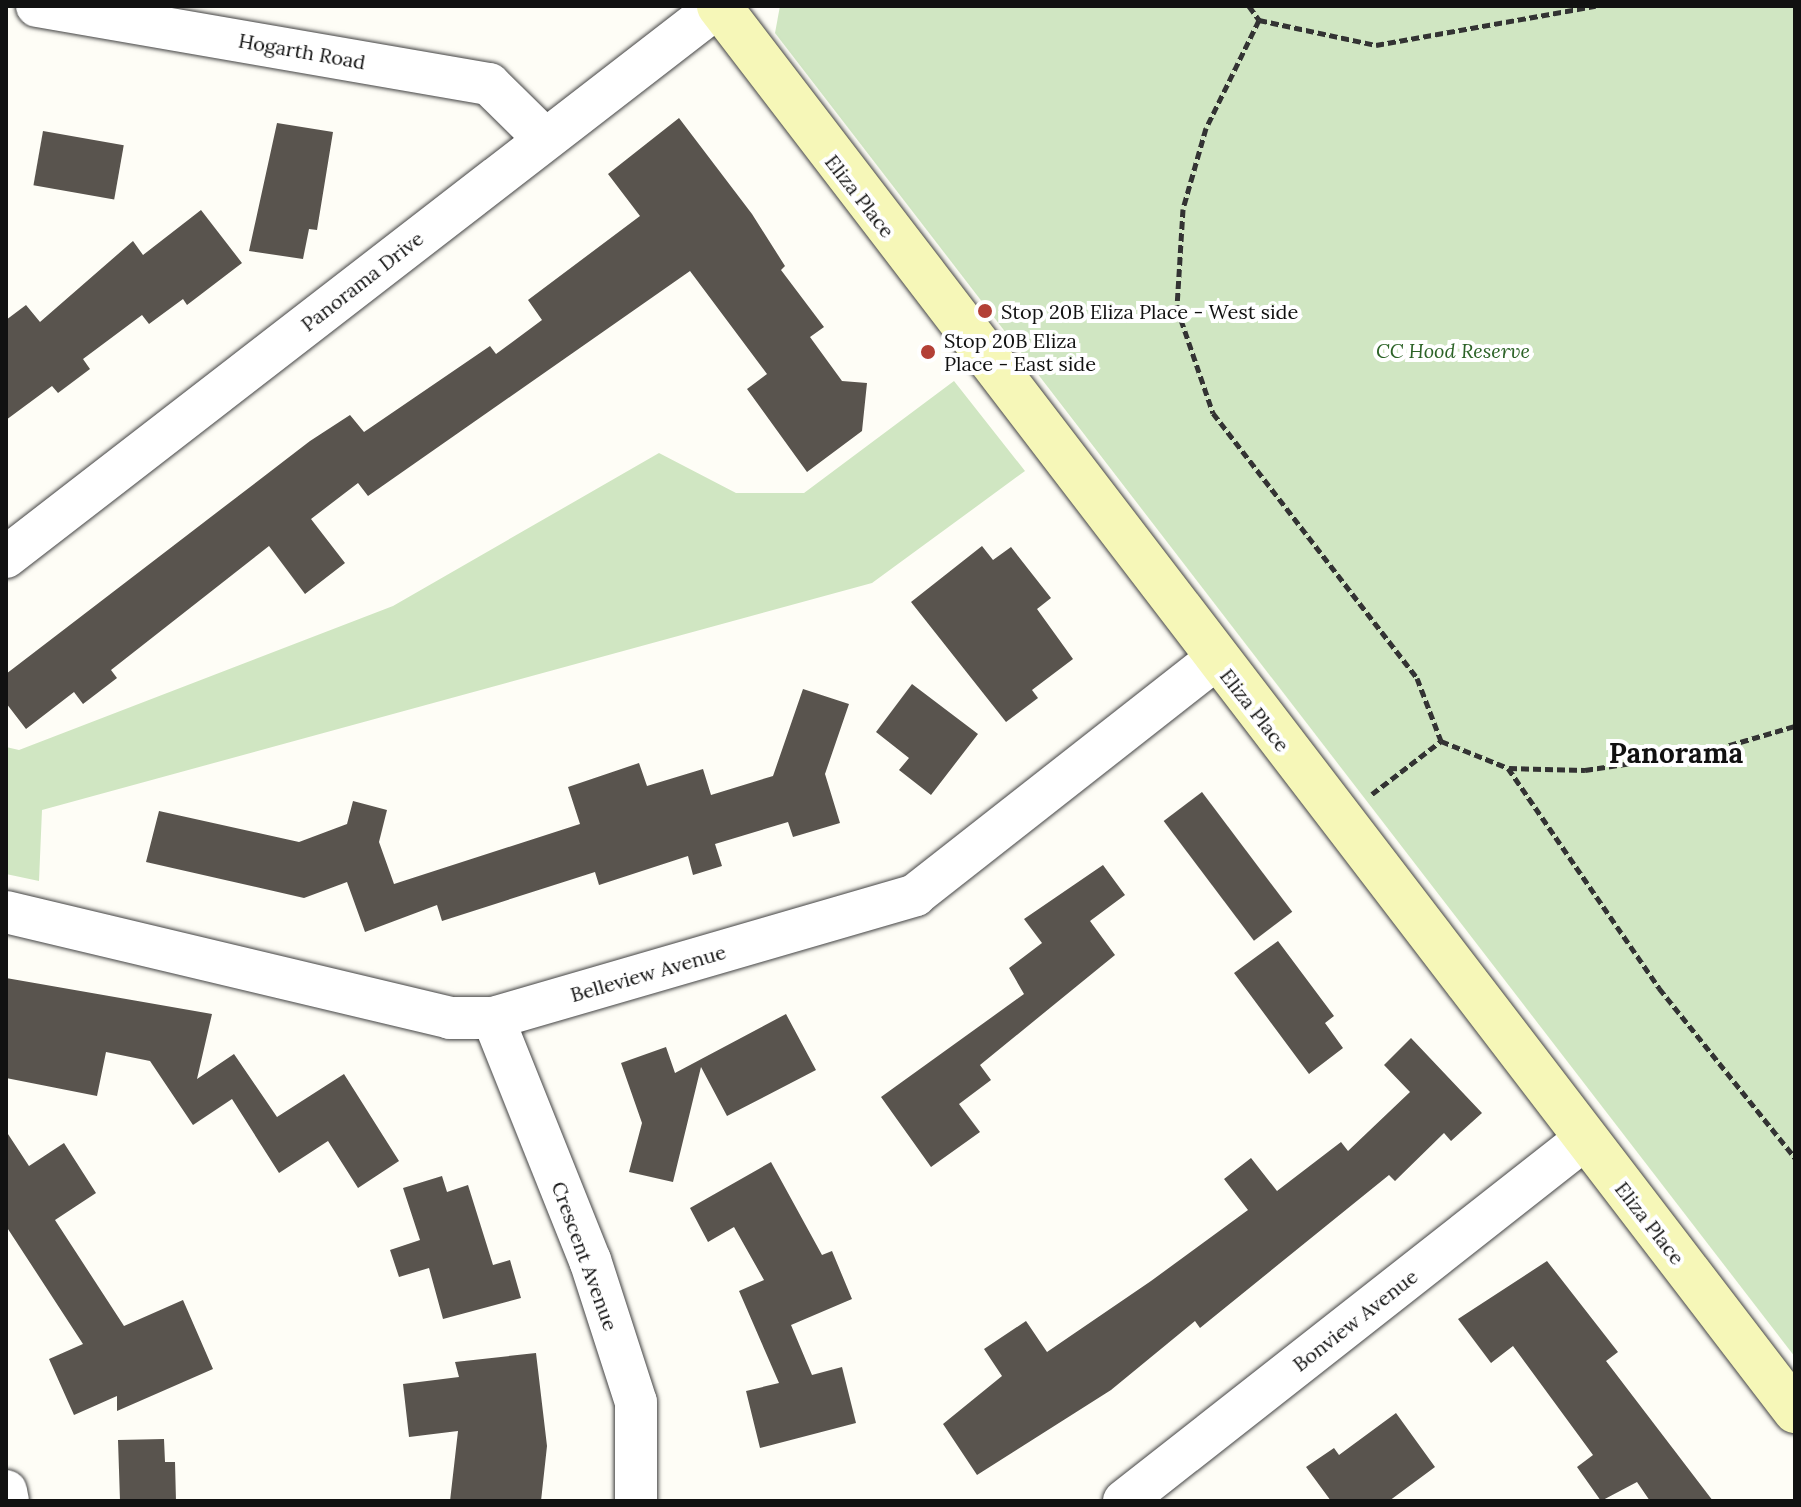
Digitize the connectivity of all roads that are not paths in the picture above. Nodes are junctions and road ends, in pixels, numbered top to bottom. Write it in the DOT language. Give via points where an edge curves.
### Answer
graph roads {
  1 [pos="37,6"];
  2 [pos="717,7"];
  3 [pos="545,139"];
  4 [pos="6,557"];
  5 [pos="1216,659"];
  6 [pos="6,912"];
  7 [pos="493,1018"];
  8 [pos="1585,1139"];
  9 [pos="1795,1411"];
  10 [pos="6,1491"];
  11 [pos="8,1501"];
  12 [pos="636,1501"];
  13 [pos="1124,1501"];
  1 -- 3 [label="street, Hogarth Road" via="489,84"];
  2 -- 3 [label="street, Panorama Drive"];
  2 -- 5 [label="street, Eliza Place"];
  3 -- 4 [label="street, Panorama Drive"];
  5 -- 7 [label="street, Belleview Avenue" via="915,895"];
  5 -- 8 [label="street, Eliza Place"];
  6 -- 7 [label="street, Belleview Avenue" via="450,1018"];
  7 -- 12 [label="street, Crescent Avenue" via="590,1260 636,1402"];
  8 -- 9 [label="street, Eliza Place"];
  8 -- 13 [label="street, Bonview Avenue"];
  10 -- 11 [label="street"];
}
